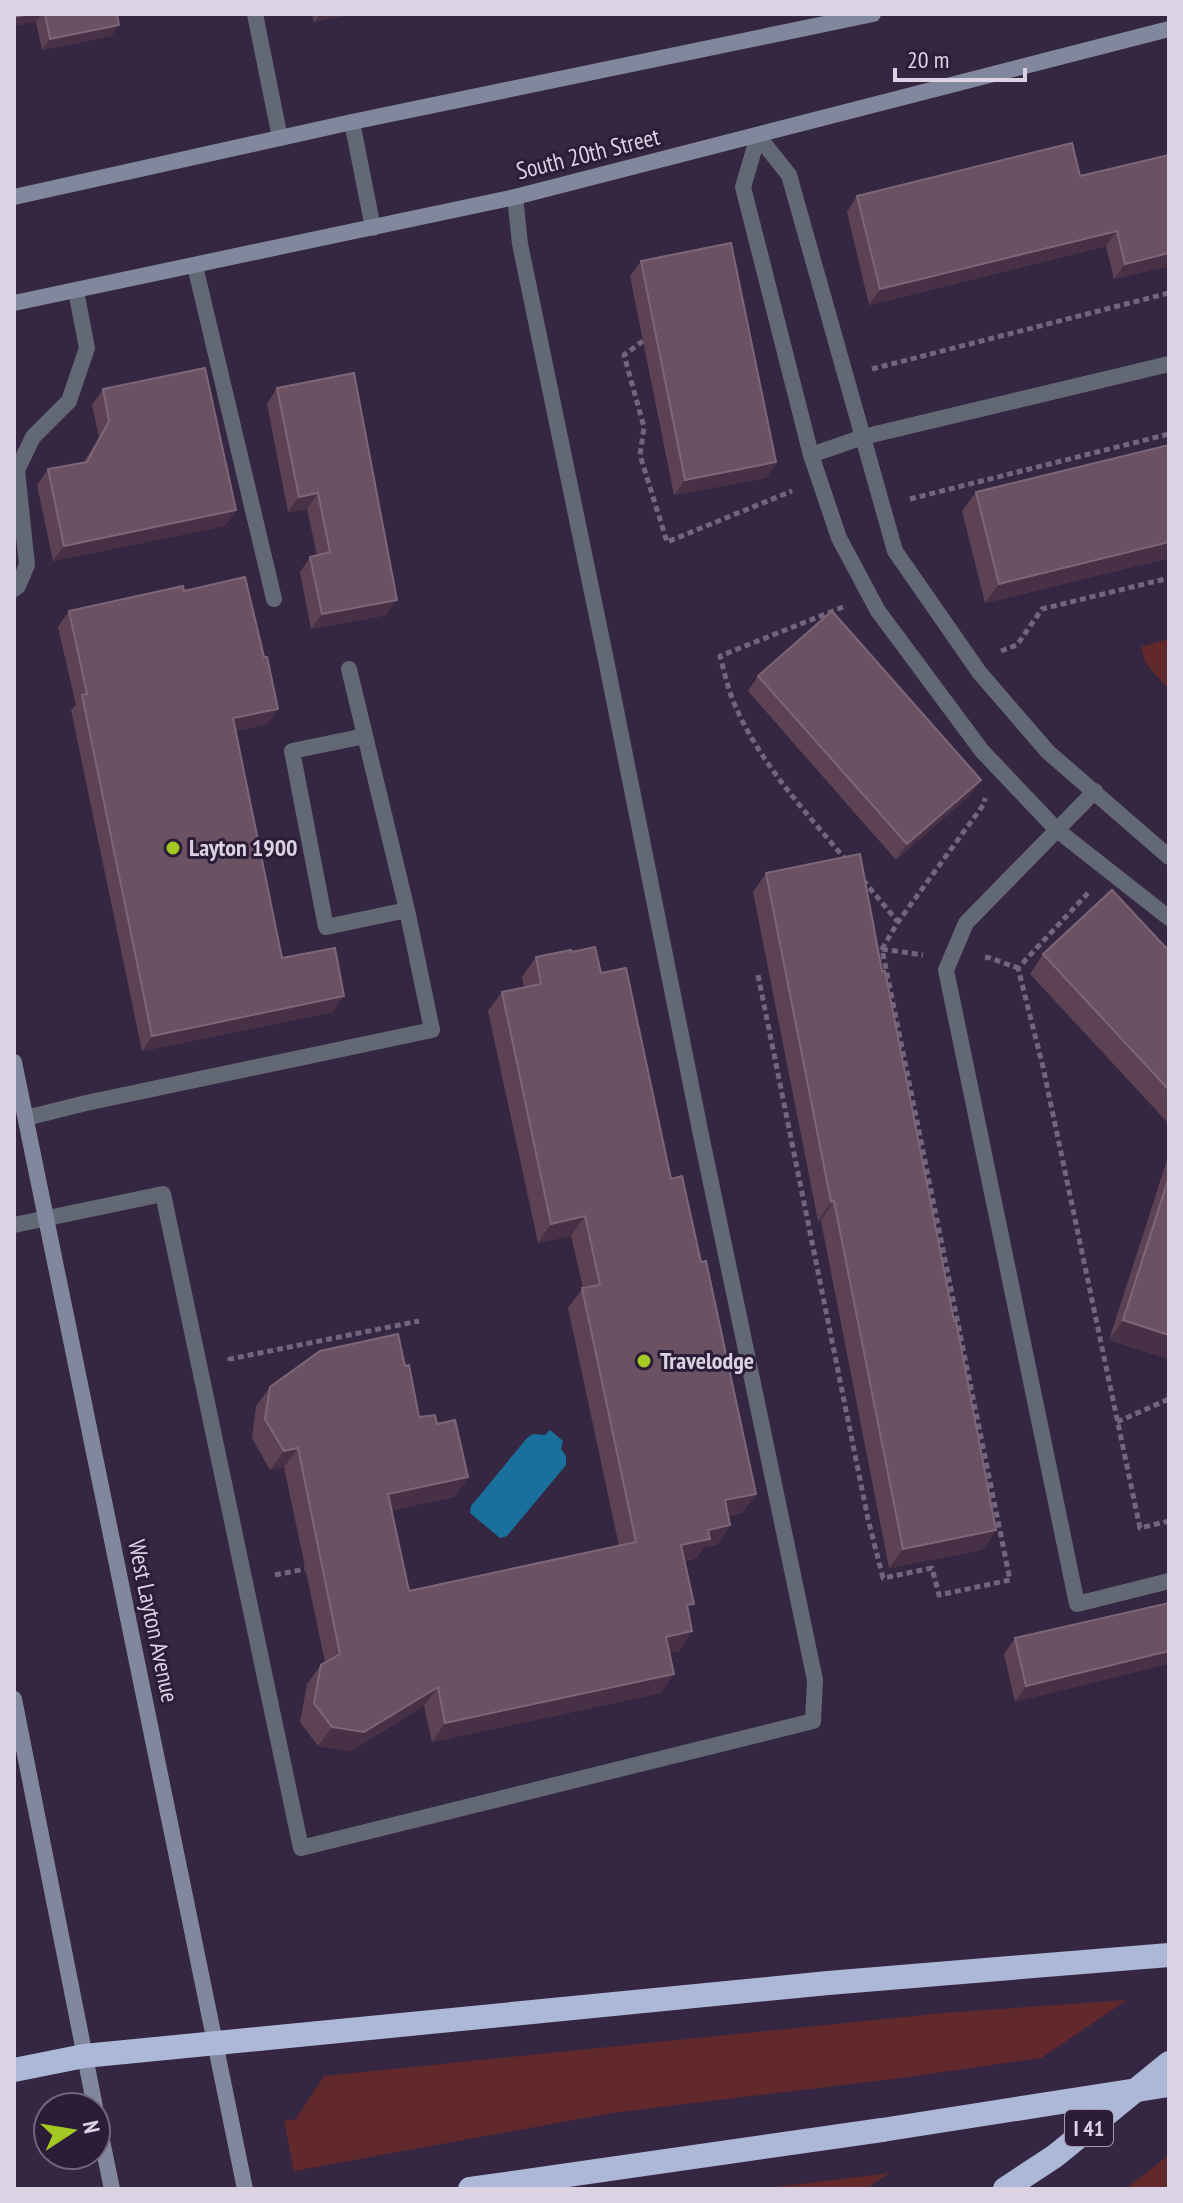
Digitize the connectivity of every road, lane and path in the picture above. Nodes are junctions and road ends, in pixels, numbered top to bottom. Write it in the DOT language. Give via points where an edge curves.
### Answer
graph roads {
  1 [pos="255,14"];
  2 [pos="873,14"];
  3 [pos="1169,29"];
  4 [pos="352,122"];
  5 [pos="758,136"];
  6 [pos="280,138"];
  7 [pos="14,197"];
  8 [pos="515,197"];
  9 [pos="373,228"];
  10 [pos="195,266"];
  11 [pos="76,291"];
  12 [pos="1169,293"];
  13 [pos="14,303"];
  14 [pos="643,341"];
  15 [pos="1169,364"];
  16 [pos="868,370"];
  17 [pos="1169,434"];
  18 [pos="863,437"];
  19 [pos="811,455"];
  20 [pos="800,488"];
  21 [pos="910,512"];
  22 [pos="1169,578"];
  23 [pos="14,589"];
  24 [pos="274,599"];
  25 [pos="848,605"];
  26 [pos="999,652"];
  27 [pos="349,669"];
  28 [pos="365,736"];
  29 [pos="987,788"];
  30 [pos="1095,791"];
  31 [pos="1057,830"];
  32 [pos="1169,857"];
  33 [pos="1089,892"];
  34 [pos="407,910"];
  35 [pos="1169,918"];
  36 [pos="898,922"];
  37 [pos="758,975"];
  38 [pos="14,1062"];
  39 [pos="26,1118"];
  40 [pos="46,1219"];
  41 [pos="14,1225"];
  42 [pos="419,1321"];
  43 [pos="233,1375"];
  44 [pos="1169,1399"];
  45 [pos="1117,1422"];
  46 [pos="1169,1521"];
  47 [pos="305,1569"];
  48 [pos="275,1575"];
  49 [pos="1169,1581"];
  50 [pos="14,1699"];
  51 [pos="1157,1956"];
  52 [pos="215,2044"];
  53 [pos="84,2056"];
  54 [pos="1169,2063"];
  55 [pos="14,2070"];
  56 [pos="1169,2085"];
  57 [pos="92,2091"];
  58 [pos="245,2189"];
  59 [pos="470,2189"];
  60 [pos="1005,2189"];
  1 -- 6 [label="lane"];
  2 -- 4 [label="street"];
  3 -- 5 [label="street, South 20th Street"];
  4 -- 6 [label="street"];
  4 -- 9 [label="lane"];
  5 -- 8 [label="street, South 20th Street"];
  5 -- 18 [label="lane" via="789,175"];
  5 -- 19 [label="lane" via="743,187"];
  6 -- 7 [label="street"];
  8 -- 9 [label="street, South 20th Street"];
  8 -- 40 [label="lane" via="523,260 815,1680 813,1721 301,1848 163,1194"];
  9 -- 10 [label="street, South 20th Street"];
  10 -- 11 [label="street, South 20th Street"];
  10 -- 24 [label="lane"];
  11 -- 13 [label="street, South 20th Street"];
  11 -- 23 [label="lane" via="87,348 69,401 33,437 17,470 27,565"];
  12 -- 16 [label="path"];
  14 -- 20 [label="path" via="624,355 644,427 640,455 667,542"];
  15 -- 18 [label="lane"];
  17 -- 21 [label="path" via="906,500"];
  18 -- 19 [label="lane"];
  18 -- 30 [label="lane" via="895,551 979,672 1048,752"];
  19 -- 31 [label="lane" via="839,538 878,611 982,751"];
  22 -- 26 [label="path" via="1042,609 1017,645"];
  25 -- 36 [label="path" via="720,656 732,699 759,750"];
  27 -- 28 [label="lane"];
  28 -- 34 [label="lane"];
  28 -- 34 [label="lane" via="292,751 326,927"];
  29 -- 36 [label="path" via="984,804"];
  30 -- 31 [label="lane"];
  30 -- 32 [label="lane"];
  31 -- 35 [label="lane"];
  31 -- 49 [label="lane" via="966,923 946,970 1077,1604"];
  33 -- 45 [label="path" via="1018,968"];
  34 -- 39 [label="lane" via="432,1030"];
  36 -- 37 [label="path" via="882,949 1010,1580 939,1595 932,1568 883,1578"];
  38 -- 39 [label="street, West Layton Avenue"];
  39 -- 40 [label="street, West Layton Avenue"];
  40 -- 41 [label="lane"];
  40 -- 52 [label="street, West Layton Avenue"];
  42 -- 43 [label="path" via="230,1359"];
  44 -- 45 [label="path"];
  45 -- 46 [label="path" via="1140,1528"];
  47 -- 48 [label="path"];
  50 -- 53 [label="street"];
  51 -- 52 [label="highway" via="812,1984"];
  52 -- 53 [label="highway"];
  52 -- 58 [label="street, West Layton Avenue"];
  53 -- 55 [label="highway"];
  53 -- 57 [label="street"];
  54 -- 60 [label="highway, I 41" via="1055,2156"];
  56 -- 59 [label="highway, bridge"];
}
